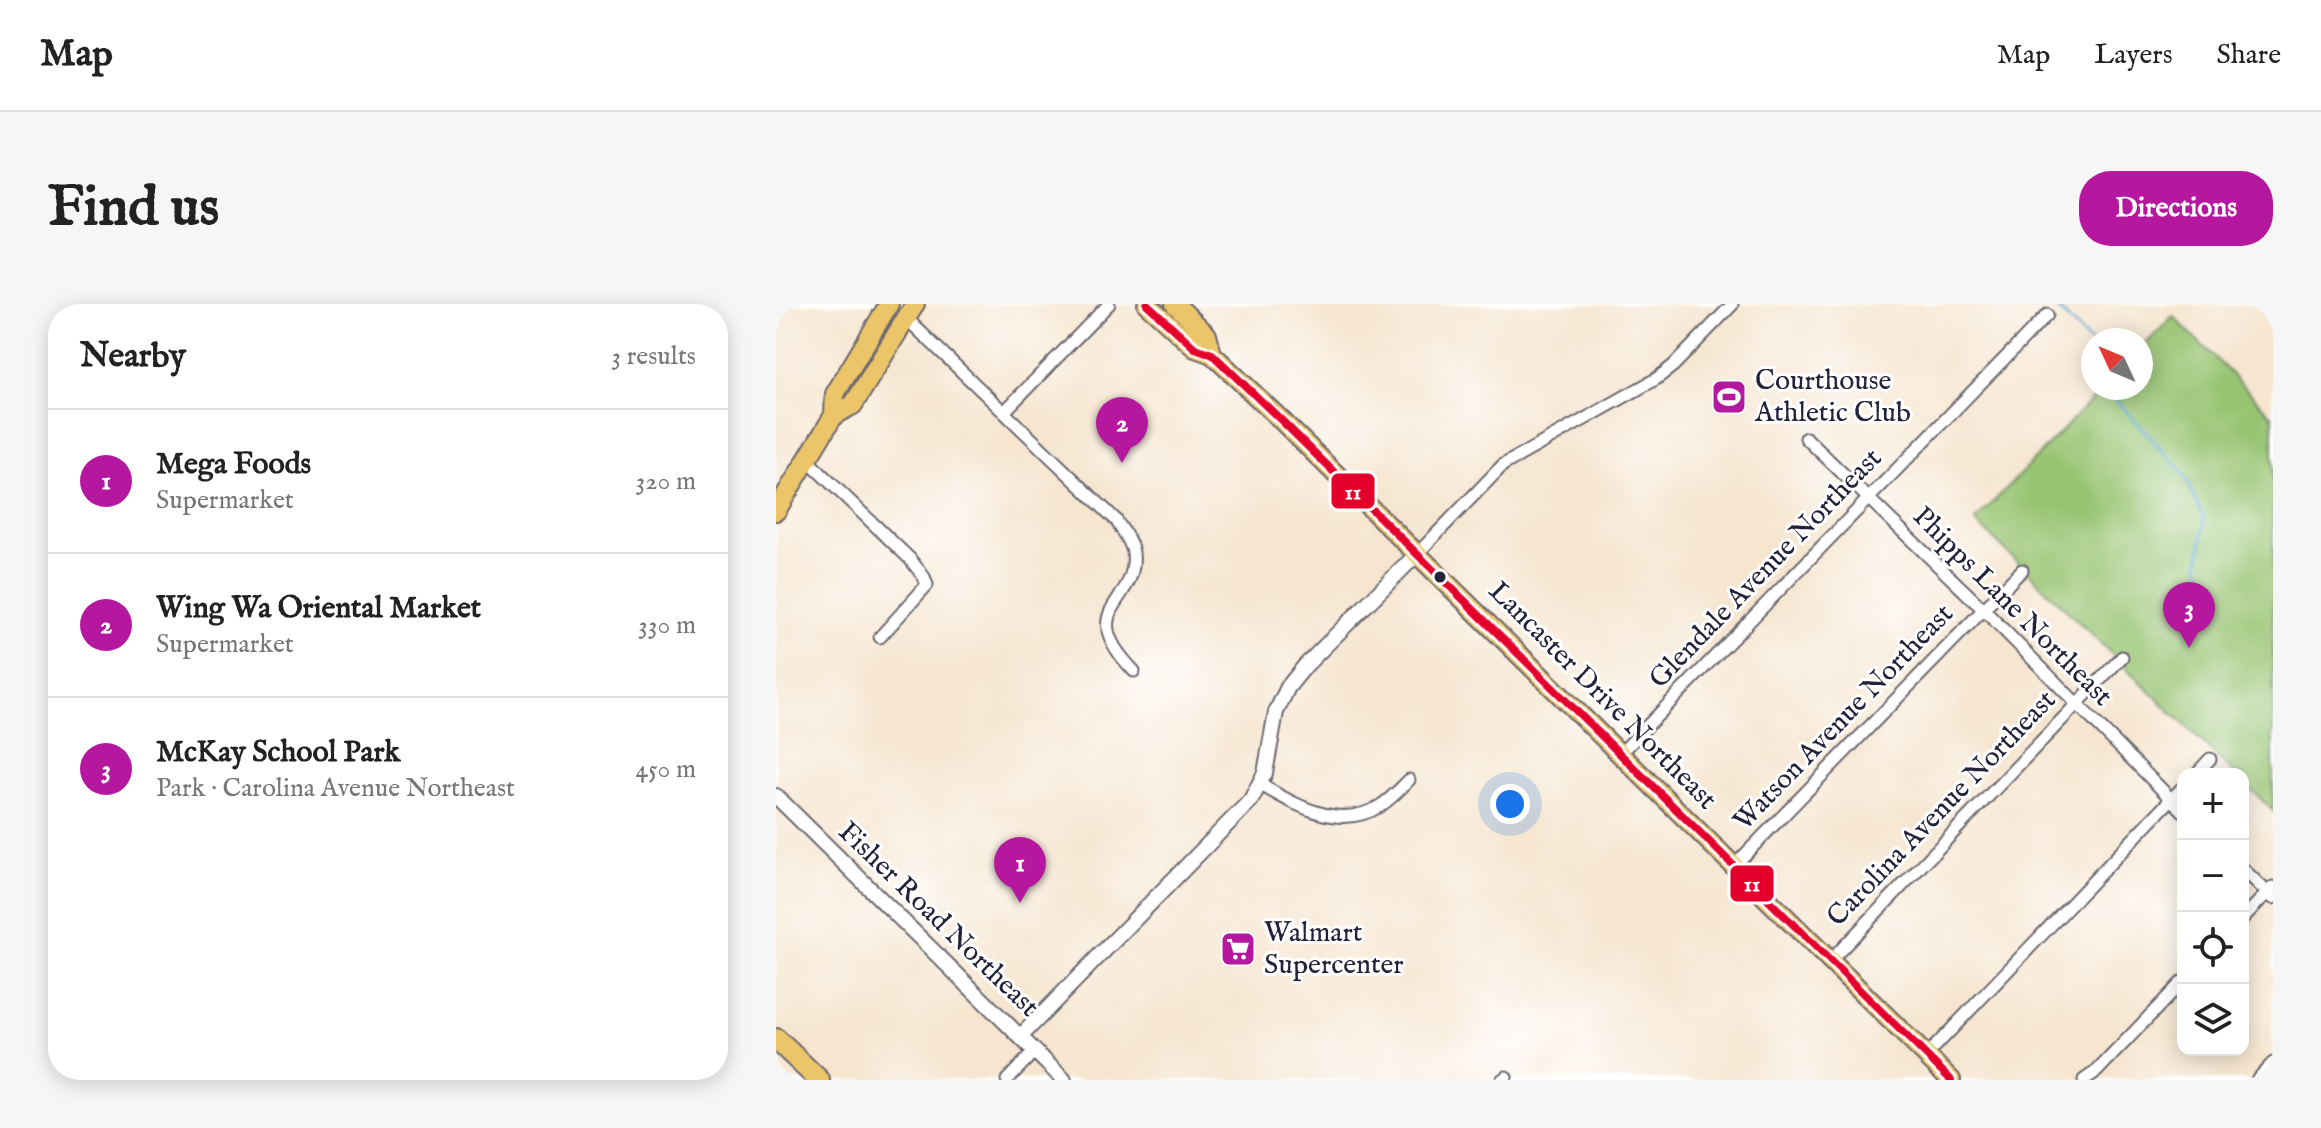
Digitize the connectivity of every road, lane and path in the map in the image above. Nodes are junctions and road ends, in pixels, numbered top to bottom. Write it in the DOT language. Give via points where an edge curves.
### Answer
graph roads {
  1 [pos="889,304"];
  2 [pos="1109,304"];
  3 [pos="1147,304"];
  4 [pos="1161,304"];
  5 [pos="1732,305"];
  6 [pos="1180,309"];
  7 [pos="910,311"];
  8 [pos="2047,315"];
  9 [pos="1212,354"];
  10 [pos="1004,412"];
  11 [pos="834,415"];
  12 [pos="1806,438"];
  13 [pos="807,460"];
  14 [pos="1868,498"];
  15 [pos="776,511"];
  16 [pos="1417,554"];
  17 [pos="2022,570"];
  18 [pos="1983,609"];
  19 [pos="880,637"];
  20 [pos="2122,657"];
  21 [pos="1134,671"];
  22 [pos="2077,704"];
  23 [pos="1620,754"];
  24 [pos="2210,759"];
  25 [pos="2202,768"];
  26 [pos="1409,780"];
  27 [pos="1261,785"];
  28 [pos="2177,794"];
  29 [pos="776,796"];
  30 [pos="2171,800"];
  31 [pos="2177,806"];
  32 [pos="1734,866"];
  33 [pos="2249,874"];
  34 [pos="2271,892"];
  35 [pos="2249,912"];
  36 [pos="1830,961"];
  37 [pos="2180,984"];
  38 [pos="1021,1036"];
  39 [pos="776,1039"];
  40 [pos="1035,1051"];
  41 [pos="1926,1056"];
  42 [pos="2273,1063"];
  43 [pos="819,1080"];
  44 [pos="1007,1080"];
  45 [pos="1064,1080"];
  46 [pos="1951,1080"];
  47 [pos="2084,1080"];
  48 [pos="2257,1080"];
  1 -- 11 [label="main road" via="835,394"];
  2 -- 10 [label="street"];
  3 -- 9 [label="main road, Lancaster Drive Northeast" via="1195,348"];
  4 -- 6 [label="main road"];
  5 -- 16 [label="street" via="1656,379 1503,465"];
  6 -- 9 [label="main road, Lancaster Drive Northeast" via="1207,335"];
  7 -- 10 [label="street"];
  7 -- 11 [label="main road" via="853,405"];
  8 -- 14 [label="street, Glendale Avenue Northeast"];
  9 -- 16 [label="main road, Lancaster Drive Northeast"];
  10 -- 21 [label="street" via="1116,520 1133,552 1132,571 1108,617 1117,654"];
  11 -- 13 [label="main road"];
  12 -- 14 [label="street, Phipps Lane Northeast"];
  13 -- 15 [label="main road"];
  13 -- 19 [label="street" via="924,577 927,585"];
  14 -- 18 [label="street, Phipps Lane Northeast"];
  14 -- 23 [label="street, Glendale Avenue Northeast"];
  16 -- 23 [label="main road, Lancaster Drive Northeast"];
  16 -- 27 [label="street" via="1288,687 1276,712"];
  17 -- 18 [label="street, Watson Avenue Northeast"];
  18 -- 22 [label="street, Phipps Lane Northeast"];
  18 -- 32 [label="street, Watson Avenue Northeast"];
  20 -- 22 [label="street, Carolina Avenue Northeast"];
  22 -- 30 [label="street, Phipps Lane Northeast"];
  22 -- 36 [label="street, Carolina Avenue Northeast"];
  23 -- 32 [label="main road, Lancaster Drive Northeast"];
  24 -- 25 [label="street"];
  26 -- 27 [label="street" via="1378,807 1349,817 1317,813"];
  27 -- 38 [label="street"];
  28 -- 30 [label="street"];
  29 -- 38 [label="street, Fisher Road Northeast"];
  30 -- 31 [label="street, Phipps Lane Northeast"];
  30 -- 41 [label="street"];
  32 -- 36 [label="main road, Lancaster Drive Northeast"];
  33 -- 34 [label="street"];
  34 -- 35 [label="street"];
  36 -- 41 [label="main road, Lancaster Drive Northeast"];
  37 -- 47 [label="street"];
  38 -- 40 [label="street, Fisher Road Northeast"];
  39 -- 43 [label="highway"];
  40 -- 44 [label="street"];
  40 -- 45 [label="street, Fisher Road Northeast"];
  41 -- 46 [label="main road, Lancaster Drive Northeast"];
  42 -- 48 [label="street"];
}
